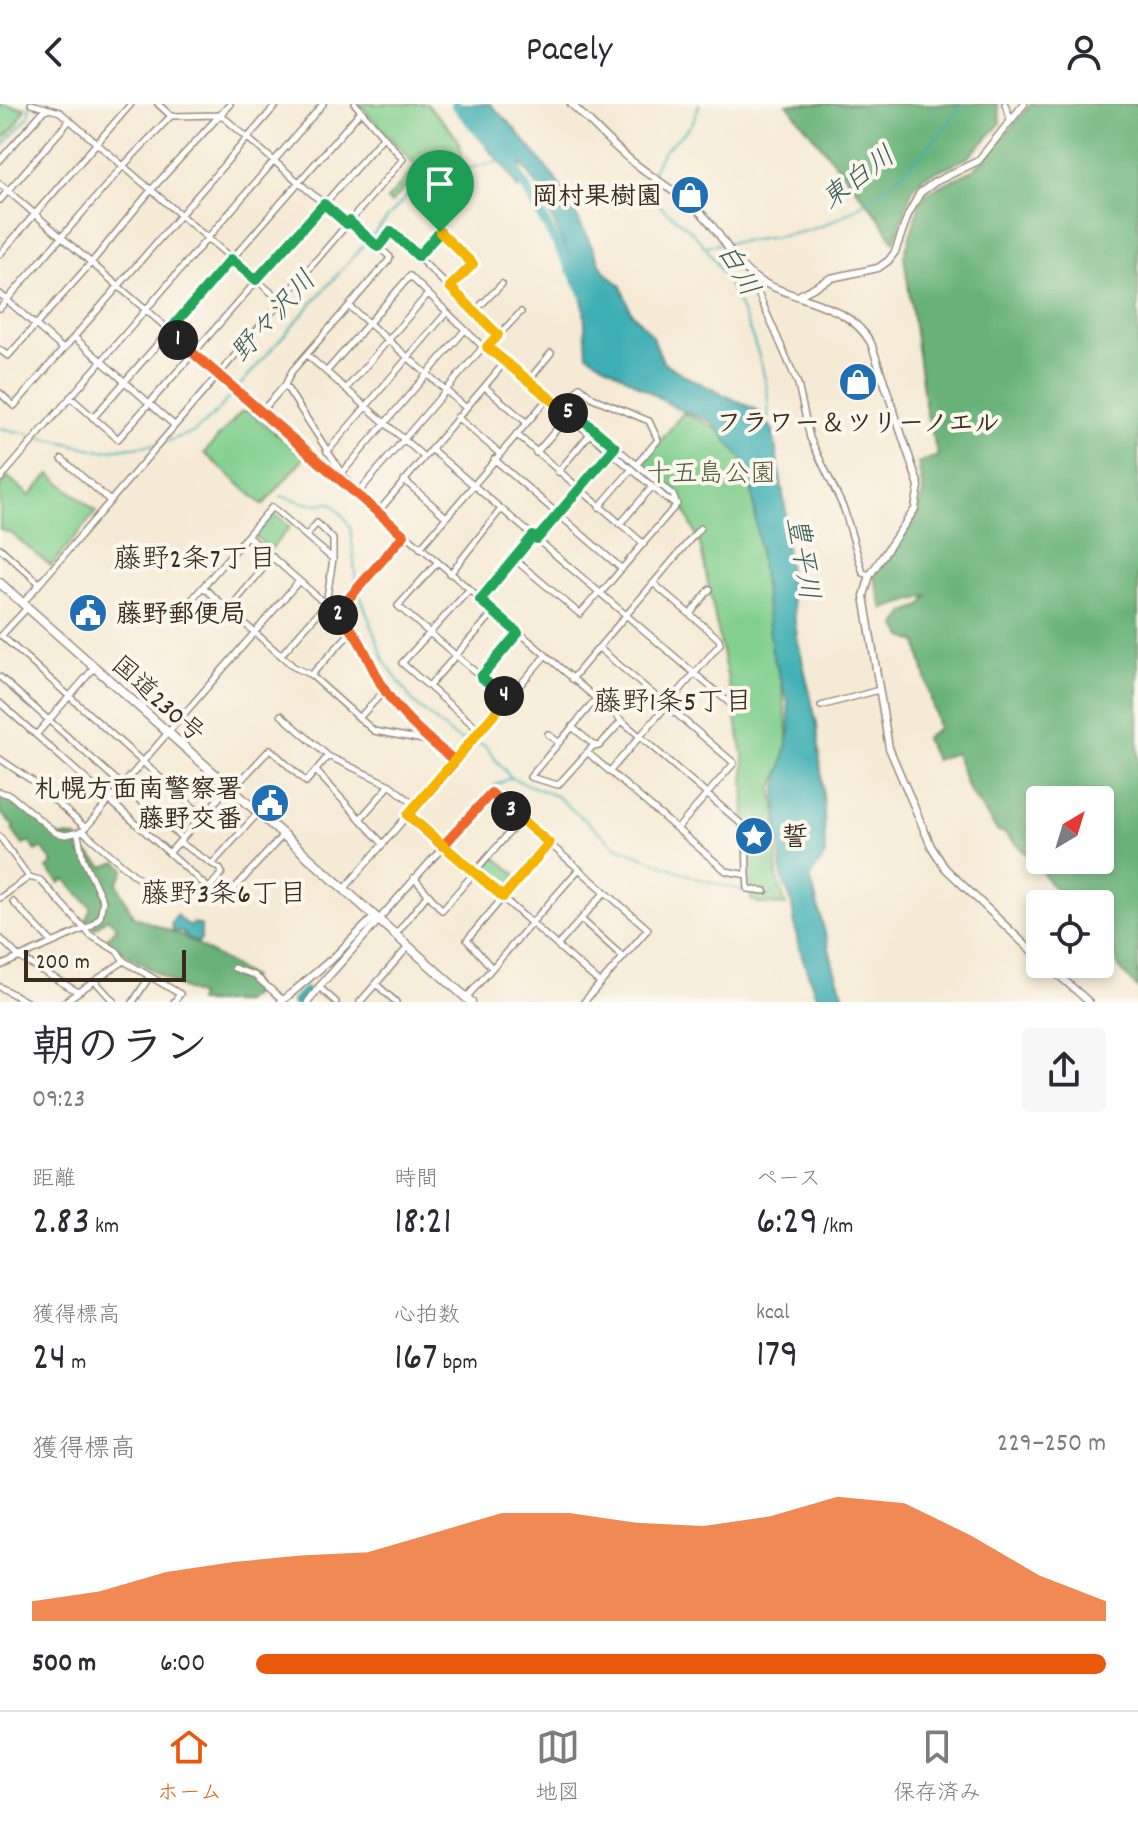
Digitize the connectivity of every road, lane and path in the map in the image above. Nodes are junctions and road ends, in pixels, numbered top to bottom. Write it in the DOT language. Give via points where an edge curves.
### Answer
graph roads {
  1 [pos="34,104"];
  2 [pos="131,104"];
  3 [pos="158,104"];
  4 [pos="230,104"];
  5 [pos="277,104"];
  6 [pos="323,104"];
  7 [pos="355,104"];
  8 [pos="571,104"];
  9 [pos="1005,104"];
  10 [pos="1024,104"];
  11 [pos="47,107"];
  12 [pos="361,111"];
  13 [pos="221,115"];
  14 [pos="171,116"];
  15 [pos="70,120"];
  16 [pos="1011,121"];
  17 [pos="384,136"];
  18 [pos="248,138"];
  19 [pos="97,143"];
  20 [pos="0,160"];
  21 [pos="274,160"];
  22 [pos="123,166"];
  23 [pos="299,183"];
  24 [pos="0,184"];
  25 [pos="151,190"];
  26 [pos="8,191"];
  27 [pos="0,200"];
  28 [pos="324,204"];
  29 [pos="33,213"];
  30 [pos="178,215"];
  31 [pos="348,222"];
  32 [pos="61,237"];
  33 [pos="206,237"];
  34 [pos="377,245"];
  35 [pos="0,254"];
  36 [pos="418,256"];
  37 [pos="231,259"];
  38 [pos="91,263"];
  39 [pos="754,277"];
  40 [pos="256,280"];
  41 [pos="502,284"];
  42 [pos="118,287"];
  43 [pos="450,287"];
  44 [pos="0,294"];
  45 [pos="428,294"];
  46 [pos="798,296"];
  47 [pos="7,300"];
  48 [pos="280,300"];
  49 [pos="350,307"];
  50 [pos="0,308"];
  51 [pos="144,310"];
  52 [pos="447,312"];
  53 [pos="474,312"];
  54 [pos="521,312"];
  55 [pos="369,323"];
  56 [pos="37,326"];
  57 [pos="465,330"];
  58 [pos="169,331"];
  59 [pos="498,335"];
  60 [pos="74,337"];
  61 [pos="389,341"];
  62 [pos="485,347"];
  63 [pos="63,349"];
  64 [pos="0,350"];
  65 [pos="193,352"];
  66 [pos="551,353"];
  67 [pos="307,355"];
  68 [pos="407,357"];
  69 [pos="101,360"];
  70 [pos="506,361"];
  71 [pos="326,372"];
  72 [pos="218,374"];
  73 [pos="427,374"];
  74 [pos="529,380"];
  75 [pos="124,383"];
  76 [pos="285,385"];
  77 [pos="485,387"];
  78 [pos="346,389"];
  79 [pos="446,390"];
  80 [pos="0,393"];
  81 [pos="70,397"];
  82 [pos="549,397"];
  83 [pos="149,404"];
  84 [pos="366,406"];
  85 [pos="465,407"];
  86 [pos="562,408"];
  87 [pos="262,411"];
  88 [pos="570,414"];
  89 [pos="457,417"];
  90 [pos="93,418"];
  91 [pos="526,422"];
  92 [pos="385,423"];
  93 [pos="174,425"];
  94 [pos="516,434"];
  95 [pos="589,435"];
  96 [pos="403,440"];
  97 [pos="615,447"];
  98 [pos="431,449"];
  99 [pos="327,452"];
  100 [pos="499,453"];
  101 [pos="536,453"];
  102 [pos="610,453"];
  103 [pos="424,457"];
  104 [pos="62,459"];
  105 [pos="494,459"];
  106 [pos="634,467"];
  107 [pos="558,472"];
  108 [pos="342,473"];
  109 [pos="0,479"];
  110 [pos="404,480"];
  111 [pos="473,485"];
  112 [pos="652,487"];
  113 [pos="578,489"];
  114 [pos="357,494"];
  115 [pos="109,500"];
  116 [pos="677,504"];
  117 [pos="599,507"];
  118 [pos="501,509"];
  119 [pos="378,512"];
  120 [pos="558,514"];
  121 [pos="445,516"];
  122 [pos="620,524"];
  123 [pos="700,528"];
  124 [pos="404,535"];
  125 [pos="248,536"];
  126 [pos="306,536"];
  127 [pos="535,538"];
  128 [pos="644,544"];
  129 [pos="0,548"];
  130 [pos="420,548"];
  131 [pos="273,557"];
  132 [pos="333,559"];
  133 [pos="514,559"];
  134 [pos="437,563"];
  135 [pos="622,569"];
  136 [pos="450,574"];
  137 [pos="870,575"];
  138 [pos="299,581"];
  139 [pos="0,583"];
  140 [pos="39,583"];
  141 [pos="653,583"];
  142 [pos="203,587"];
  143 [pos="710,589"];
  144 [pos="469,590"];
  145 [pos="600,593"];
  146 [pos="480,600"];
  147 [pos="188,604"];
  148 [pos="326,604"];
  149 [pos="25,605"];
  150 [pos="229,609"];
  151 [pos="494,612"];
  152 [pos="336,613"];
  153 [pos="690,614"];
  154 [pos="627,615"];
  155 [pos="354,629"];
  156 [pos="255,632"];
  157 [pos="430,633"];
  158 [pos="518,633"];
  159 [pos="1,637"];
  160 [pos="599,648"];
  161 [pos="281,655"];
  162 [pos="456,655"];
  163 [pos="545,656"];
  164 [pos="94,667"];
  165 [pos="694,673"];
  166 [pos="311,675"];
  167 [pos="0,677"];
  168 [pos="481,677"];
  169 [pos="572,679"];
  170 [pos="429,687"];
  171 [pos="385,690"];
  172 [pos="879,690"];
  173 [pos="70,696"];
  174 [pos="507,699"];
  175 [pos="596,699"];
  176 [pos="0,703"];
  177 [pos="667,705"];
  178 [pos="821,706"];
  179 [pos="734,707"];
  180 [pos="281,715"];
  181 [pos="359,718"];
  182 [pos="49,720"];
  183 [pos="621,721"];
  184 [pos="572,727"];
  185 [pos="480,731"];
  186 [pos="169,733"];
  187 [pos="548,734"];
  188 [pos="36,735"];
  189 [pos="640,737"];
  190 [pos="430,741"];
  191 [pos="559,743"];
  192 [pos="594,745"];
  193 [pos="587,752"];
  194 [pos="328,756"];
  195 [pos="0,759"];
  196 [pos="455,761"];
  197 [pos="143,762"];
  198 [pos="316,771"];
  199 [pos="610,771"];
  200 [pos="390,785"];
  201 [pos="123,787"];
  202 [pos="231,788"];
  203 [pos="0,792"];
  204 [pos="707,794"];
  205 [pos="110,801"];
  206 [pos="416,806"];
  207 [pos="258,813"];
  208 [pos="408,815"];
  209 [pos="203,816"];
  210 [pos="360,819"];
  211 [pos="521,819"];
  212 [pos="677,829"];
  213 [pos="82,831"];
  214 [pos="283,835"];
  215 [pos="0,837"];
  216 [pos="180,840"];
  217 [pos="549,843"];
  218 [pos="383,844"];
  219 [pos="443,846"];
  220 [pos="169,853"];
  221 [pos="212,864"];
  222 [pos="579,869"];
  223 [pos="474,873"];
  224 [pos="747,875"];
  225 [pos="29,877"];
  226 [pos="414,878"];
  227 [pos="140,880"];
  228 [pos="209,888"];
  229 [pos="344,889"];
  230 [pos="765,891"];
  231 [pos="605,892"];
  232 [pos="428,894"];
  233 [pos="503,897"];
  234 [pos="0,898"];
  235 [pos="13,902"];
  236 [pos="377,918"];
  237 [pos="581,919"];
  238 [pos="533,923"];
  239 [pos="84,928"];
  240 [pos="395,934"];
  241 [pos="0,938"];
  242 [pos="52,942"];
  243 [pos="558,945"];
  244 [pos="408,946"];
  245 [pos="1026,946"];
  246 [pos="19,957"];
  247 [pos="623,957"];
  248 [pos="124,961"];
  249 [pos="0,966"];
  250 [pos="234,968"];
  251 [pos="492,968"];
  252 [pos="150,976"];
  253 [pos="1062,978"];
  254 [pos="95,981"];
  255 [pos="600,983"];
  256 [pos="376,984"];
  257 [pos="0,987"];
  258 [pos="319,987"];
  259 [pos="78,992"];
  260 [pos="468,1000"];
  261 [pos="67,1001"];
  262 [pos="282,1001"];
  263 [pos="27,1002"];
  264 [pos="114,1002"];
  265 [pos="133,1002"];
  266 [pos="174,1002"];
  267 [pos="308,1002"];
  268 [pos="336,1002"];
  269 [pos="360,1002"];
  270 [pos="396,1002"];
  271 [pos="584,1002"];
  272 [pos="1089,1002"];
  1 -- 11 [label="street"];
  2 -- 19 [label="street"];
  3 -- 14 [label="street"];
  4 -- 13 [label="street"];
  5 -- 18 [label="street"];
  6 -- 21 [label="street"];
  7 -- 12 [label="street"];
  8 -- 39 [label="street" via="621,152 705,217"];
  9 -- 16 [label="street"];
  10 -- 16 [label="street"];
  11 -- 15 [label="street"];
  11 -- 20 [label="street"];
  12 -- 17 [label="street"];
  12 -- 23 [label="street"];
  13 -- 14 [label="street"];
  13 -- 18 [label="street"];
  13 -- 25 [label="street"];
  14 -- 22 [label="street"];
  15 -- 19 [label="street"];
  15 -- 26 [label="street"];
  16 -- 46 [label="street" via="978,161 920,193 888,261 831,278"];
  17 -- 28 [label="street"];
  17 -- 31 [label="street" via="403,159"];
  18 -- 21 [label="street"];
  18 -- 30 [label="street"];
  19 -- 22 [label="street"];
  19 -- 29 [label="street"];
  21 -- 23 [label="street"];
  21 -- 33 [label="street"];
  22 -- 25 [label="street"];
  22 -- 32 [label="street"];
  23 -- 28 [label="street"];
  23 -- 37 [label="street"];
  24 -- 26 [label="street"];
  25 -- 30 [label="street"];
  25 -- 38 [label="street"];
  26 -- 27 [label="street"];
  26 -- 29 [label="street"];
  28 -- 31 [label="street"];
  28 -- 40 [label="street"];
  29 -- 32 [label="street"];
  29 -- 35 [label="street"];
  30 -- 33 [label="street"];
  30 -- 42 [label="street"];
  31 -- 34 [label="street"];
  31 -- 48 [label="street"];
  32 -- 38 [label="street"];
  32 -- 47 [label="street"];
  33 -- 37 [label="street"];
  33 -- 51 [label="street"];
  34 -- 36 [label="street" via="391,231"];
  34 -- 49 [label="street" via="389,260"];
  36 -- 43 [label="street"];
  36 -- 43 [label="street" via="440,232 473,264"];
  37 -- 40 [label="street"];
  37 -- 58 [label="street"];
  38 -- 42 [label="street"];
  38 -- 56 [label="street"];
  39 -- 46 [label="street"];
  39 -- 137 [label="street" via="798,384 810,438 844,509 863,573"];
  40 -- 48 [label="street"];
  40 -- 65 [label="street"];
  41 -- 53 [label="street"];
  42 -- 51 [label="street"];
  42 -- 60 [label="street"];
  43 -- 53 [label="street"];
  44 -- 47 [label="street"];
  45 -- 52 [label="street"];
  45 -- 55 [label="street" via="410,276"];
  45 -- 61 [label="street"];
  46 -- 137 [label="street" via="839,312 864,331 919,478 915,509"];
  47 -- 50 [label="street"];
  47 -- 56 [label="street"];
  48 -- 72 [label="street"];
  49 -- 55 [label="street"];
  49 -- 67 [label="street"];
  51 -- 58 [label="street"];
  51 -- 69 [label="street"];
  52 -- 57 [label="street"];
  52 -- 68 [label="street"];
  53 -- 59 [label="street"];
  54 -- 59 [label="street"];
  55 -- 61 [label="street"];
  55 -- 71 [label="street"];
  56 -- 63 [label="street"];
  56 -- 64 [label="street" via="8,356"];
  57 -- 62 [label="street"];
  57 -- 73 [label="street"];
  58 -- 65 [label="street"];
  58 -- 75 [label="street"];
  59 -- 62 [label="street"];
  60 -- 63 [label="street"];
  60 -- 69 [label="street"];
  61 -- 68 [label="street"];
  61 -- 78 [label="street"];
  62 -- 70 [label="street"];
  62 -- 79 [label="street"];
  63 -- 80 [label="street" via="14,406"];
  65 -- 72 [label="street"];
  65 -- 83 [label="street"];
  66 -- 74 [label="street"];
  67 -- 71 [label="street"];
  67 -- 76 [label="street"];
  68 -- 73 [label="street"];
  68 -- 84 [label="street"];
  69 -- 75 [label="street"];
  69 -- 81 [label="street"];
  70 -- 74 [label="street"];
  70 -- 77 [label="street"];
  71 -- 78 [label="street"];
  72 -- 87 [label="street"];
  72 -- 93 [label="street"];
  73 -- 79 [label="street"];
  73 -- 92 [label="street"];
  74 -- 82 [label="street"];
  75 -- 83 [label="street"];
  75 -- 90 [label="street"];
  76 -- 87 [label="street"];
  76 -- 99 [label="street"];
  77 -- 85 [label="street"];
  77 -- 91 [label="street"];
  78 -- 84 [label="street"];
  79 -- 85 [label="street"];
  79 -- 96 [label="street"];
  81 -- 90 [label="street"];
  81 -- 109 [label="street"];
  82 -- 86 [label="street"];
  82 -- 91 [label="street"];
  83 -- 90 [label="street" via="118,439"];
  83 -- 93 [label="street"];
  84 -- 92 [label="street"];
  84 -- 99 [label="street"];
  85 -- 89 [label="street"];
  86 -- 88 [label="street"];
  86 -- 106 [label="street" via="580,387 593,398 649,421 658,440"];
  87 -- 114 [label="street"];
  88 -- 95 [label="street"];
  88 -- 97 [label="street"];
  88 -- 101 [label="street"];
  89 -- 98 [label="street"];
  89 -- 100 [label="street"];
  91 -- 94 [label="street"];
  92 -- 96 [label="street"];
  92 -- 108 [label="street"];
  93 -- 115 [label="street"];
  94 -- 100 [label="street"];
  94 -- 101 [label="street"];
  95 -- 102 [label="street"];
  95 -- 107 [label="street"];
  96 -- 103 [label="street"];
  96 -- 114 [label="street"];
  97 -- 102 [label="street"];
  97 -- 106 [label="street"];
  98 -- 103 [label="street"];
  98 -- 111 [label="street"];
  99 -- 108 [label="street"];
  100 -- 105 [label="street"];
  101 -- 107 [label="street"];
  102 -- 106 [label="street"];
  102 -- 113 [label="street"];
  103 -- 110 [label="street"];
  104 -- 115 [label="street"];
  105 -- 111 [label="street"];
  105 -- 120 [label="street"];
  106 -- 112 [label="street"];
  106 -- 116 [label="street" via="673,495"];
  106 -- 117 [label="street"];
  107 -- 113 [label="street"];
  108 -- 114 [label="street"];
  110 -- 119 [label="street"];
  110 -- 121 [label="street"];
  111 -- 118 [label="street"];
  111 -- 121 [label="street"];
  112 -- 116 [label="street"];
  112 -- 122 [label="street"];
  113 -- 117 [label="street"];
  113 -- 120 [label="street"];
  114 -- 119 [label="street"];
  115 -- 140 [label="street"];
  116 -- 128 [label="street"];
  117 -- 122 [label="street"];
  118 -- 127 [label="street"];
  118 -- 136 [label="street"];
  119 -- 124 [label="street"];
  120 -- 127 [label="street"];
  120 -- 135 [label="street"];
  121 -- 130 [label="street"];
  122 -- 128 [label="street"];
  123 -- 141 [label="street"];
  124 -- 130 [label="street"];
  124 -- 152 [label="street"];
  125 -- 126 [label="street" via="272,507"];
  125 -- 131 [label="street"];
  125 -- 142 [label="street"];
  126 -- 132 [label="street"];
  126 -- 132 [label="street" via="317,523 332,535"];
  127 -- 133 [label="street"];
  127 -- 145 [label="street"];
  128 -- 135 [label="street"];
  129 -- 140 [label="street"];
  130 -- 134 [label="street"];
  131 -- 138 [label="street"];
  131 -- 150 [label="street"];
  132 -- 148 [label="street"];
  133 -- 145 [label="street" via="580,614"];
  133 -- 146 [label="street"];
  134 -- 136 [label="street"];
  134 -- 157 [label="street" via="398,606"];
  135 -- 145 [label="street"];
  136 -- 144 [label="street"];
  137 -- 172 [label="street" via="864,596"];
  138 -- 148 [label="street"];
  138 -- 156 [label="street"];
  139 -- 149 [label="highway, 国道230号"];
  140 -- 149 [label="street"];
  141 -- 153 [label="street"];
  141 -- 154 [label="street"];
  142 -- 147 [label="street"];
  142 -- 150 [label="street"];
  143 -- 153 [label="street"];
  144 -- 146 [label="street"];
  144 -- 157 [label="street"];
  145 -- 154 [label="street"];
  146 -- 151 [label="street"];
  148 -- 152 [label="street"];
  148 -- 161 [label="street"];
  149 -- 159 [label="street"];
  149 -- 164 [label="highway, 国道230号"];
  150 -- 156 [label="street"];
  151 -- 158 [label="street"];
  151 -- 162 [label="street"];
  152 -- 155 [label="street"];
  153 -- 165 [label="street" via="720,644"];
  154 -- 160 [label="street"];
  154 -- 165 [label="street"];
  155 -- 166 [label="street"];
  155 -- 171 [label="street"];
  156 -- 161 [label="street"];
  156 -- 186 [label="street"];
  157 -- 162 [label="street"];
  157 -- 170 [label="street" via="402,663"];
  158 -- 163 [label="street"];
  158 -- 168 [label="street"];
  159 -- 173 [label="street"];
  160 -- 169 [label="street"];
  160 -- 177 [label="street"];
  161 -- 166 [label="street"];
  162 -- 168 [label="street"];
  162 -- 170 [label="street"];
  163 -- 169 [label="street"];
  163 -- 174 [label="street"];
  164 -- 173 [label="street"];
  164 -- 186 [label="highway, 国道230号"];
  165 -- 177 [label="street"];
  165 -- 179 [label="street"];
  166 -- 181 [label="street"];
  167 -- 182 [label="street"];
  168 -- 174 [label="street"];
  169 -- 175 [label="street"];
  170 -- 185 [label="street"];
  171 -- 181 [label="street"];
  171 -- 190 [label="street"];
  172 -- 178 [label="street"];
  172 -- 245 [label="street" via="889,748 931,846 945,868"];
  173 -- 182 [label="street"];
  173 -- 197 [label="street"];
  174 -- 185 [label="street"];
  175 -- 183 [label="street"];
  175 -- 184 [label="street"];
  176 -- 188 [label="street"];
  177 -- 189 [label="street"];
  177 -- 204 [label="street" via="734,763"];
  180 -- 194 [label="street"];
  181 -- 190 [label="street" via="374,731"];
  182 -- 188 [label="street"];
  182 -- 201 [label="street"];
  183 -- 189 [label="street"];
  183 -- 192 [label="street" via="599,746"];
  184 -- 191 [label="street"];
  184 -- 192 [label="street"];
  185 -- 196 [label="street"];
  186 -- 197 [label="street"];
  186 -- 202 [label="highway, 国道230号"];
  187 -- 191 [label="street"];
  188 -- 205 [label="street"];
  189 -- 199 [label="street"];
  189 -- 204 [label="street"];
  190 -- 196 [label="street"];
  191 -- 193 [label="street" via="530,777 558,785"];
  192 -- 193 [label="street"];
  193 -- 199 [label="street"];
  194 -- 198 [label="street"];
  194 -- 200 [label="street"];
  195 -- 213 [label="street" via="34,782"];
  196 -- 206 [label="street"];
  197 -- 201 [label="street"];
  197 -- 209 [label="street"];
  198 -- 202 [label="street" via="306,782 270,749"];
  198 -- 210 [label="street"];
  199 -- 212 [label="street"];
  200 -- 206 [label="street"];
  200 -- 210 [label="street"];
  201 -- 205 [label="street"];
  201 -- 216 [label="street"];
  202 -- 207 [label="highway, 国道230号"];
  202 -- 209 [label="street"];
  203 -- 213 [label="street" via="56,833"];
  204 -- 212 [label="street"];
  204 -- 224 [label="street" via="746,828"];
  205 -- 213 [label="street"];
  205 -- 220 [label="street"];
  206 -- 208 [label="street"];
  207 -- 214 [label="highway, 国道230号"];
  207 -- 221 [label="street"];
  208 -- 218 [label="street"];
  208 -- 219 [label="street"];
  209 -- 216 [label="street"];
  210 -- 218 [label="street"];
  211 -- 217 [label="street"];
  211 -- 219 [label="street" via="491,793"];
  211 -- 223 [label="street"];
  212 -- 224 [label="street" via="726,871"];
  213 -- 227 [label="street"];
  213 -- 239 [label="street" via="83,859 103,901 100,917"];
  214 -- 228 [label="street" via="223,901"];
  214 -- 229 [label="highway, 国道230号"];
  215 -- 225 [label="street"];
  216 -- 220 [label="street"];
  216 -- 221 [label="street"];
  217 -- 222 [label="street"];
  217 -- 233 [label="street"];
  218 -- 229 [label="street"];
  219 -- 223 [label="street"];
  219 -- 226 [label="street"];
  220 -- 228 [label="street"];
  221 -- 228 [label="street" via="222,873"];
  222 -- 231 [label="street"];
  222 -- 238 [label="street"];
  223 -- 232 [label="street" via="442,910"];
  223 -- 233 [label="street"];
  224 -- 230 [label="street" via="748,889"];
  225 -- 234 [label="street"];
  225 -- 239 [label="street" via="40,880"];
  226 -- 232 [label="street"];
  226 -- 236 [label="street"];
  229 -- 236 [label="highway, 国道230号"];
  231 -- 237 [label="street"];
  231 -- 247 [label="street" via="648,929"];
  232 -- 240 [label="street"];
  233 -- 238 [label="street"];
  233 -- 251 [label="street" via="467,940"];
  235 -- 242 [label="street"];
  236 -- 240 [label="highway, 国道230号"];
  236 -- 258 [label="street"];
  236 -- 262 [label="street"];
  237 -- 243 [label="street"];
  237 -- 247 [label="street"];
  238 -- 243 [label="street"];
  238 -- 251 [label="street"];
  239 -- 242 [label="street"];
  239 -- 248 [label="street"];
  240 -- 244 [label="highway, 国道230号"];
  241 -- 246 [label="street"];
  242 -- 246 [label="street"];
  243 -- 255 [label="street"];
  244 -- 256 [label="street"];
  244 -- 260 [label="highway, 国道230号"];
  246 -- 249 [label="street"];
  246 -- 259 [label="street"];
  247 -- 255 [label="street"];
  248 -- 252 [label="street"];
  248 -- 254 [label="street"];
  250 -- 262 [label="street" via="254,975"];
  251 -- 260 [label="street"];
  252 -- 265 [label="street"];
  252 -- 266 [label="street" via="180,994"];
  253 -- 272 [label="street"];
  254 -- 259 [label="street"];
  254 -- 264 [label="street"];
  255 -- 271 [label="street"];
  256 -- 269 [label="street"];
  256 -- 270 [label="street"];
  257 -- 263 [label="street"];
  258 -- 267 [label="street"];
  258 -- 268 [label="street"];
  259 -- 261 [label="street"];
}
